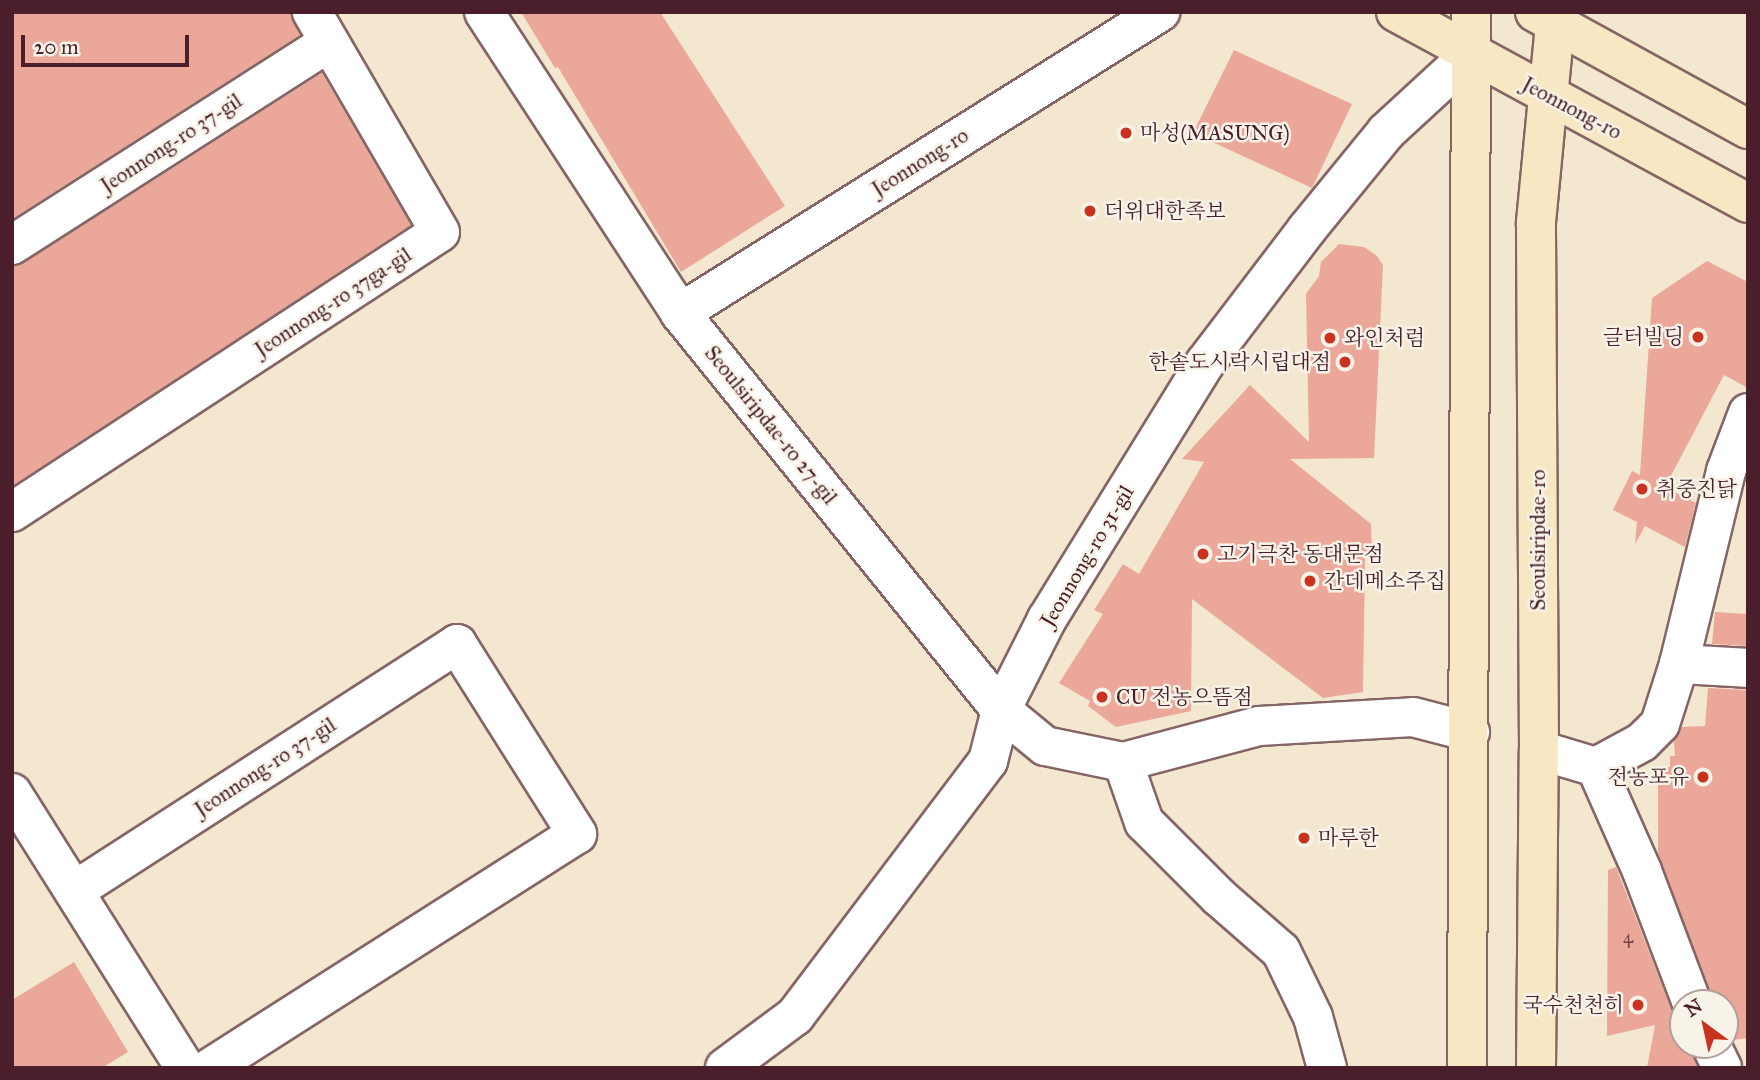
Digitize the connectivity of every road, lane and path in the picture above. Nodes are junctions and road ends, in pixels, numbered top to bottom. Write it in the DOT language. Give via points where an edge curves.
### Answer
graph roads {
  1 [pos="484,12"];
  2 [pos="1160,12"];
  3 [pos="1396,12"];
  4 [pos="1471,12"];
  5 [pos="1548,16"];
  6 [pos="321,27"];
  7 [pos="1472,53"];
  8 [pos="1548,94"];
  9 [pos="1748,129"];
  10 [pos="1748,202"];
  11 [pos="12,245"];
  12 [pos="680,313"];
  13 [pos="1748,413"];
  14 [pos="12,512"];
  15 [pos="1679,664"];
  16 [pos="1748,668"];
  17 [pos="1001,710"];
  18 [pos="1469,732"];
  19 [pos="1539,750"];
  20 [pos="1123,762"];
  21 [pos="1595,767"];
  22 [pos="12,793"];
  23 [pos="74,891"];
  24 [pos="1687,989"];
  25 [pos="185,1068"];
  26 [pos="210,1068"];
  27 [pos="725,1068"];
  28 [pos="1326,1068"];
  29 [pos="1467,1068"];
  30 [pos="1536,1068"];
  1 -- 12 [label="street, Seoulsiripdae-ro 27-gil"];
  2 -- 12 [label="street, Jeonnong-ro"];
  3 -- 7 [label="main road, Jeonnong-ro"];
  4 -- 7 [label="main road"];
  5 -- 8 [label="main road, Seoulsiripdae-ro"];
  5 -- 9 [label="main road"];
  6 -- 11 [label="street, Jeonnong-ro 37-gil"];
  6 -- 14 [label="street, Jeonnong-ro 37ga-gil" via="440,232"];
  7 -- 8 [label="main road, Jeonnong-ro"];
  7 -- 17 [label="street, Jeonnong-ro 31-gil" via="1386,132 1205,363 1047,619"];
  7 -- 18 [label="main road"];
  8 -- 10 [label="main road, Jeonnong-ro"];
  8 -- 19 [label="main road, Seoulsiripdae-ro" via="1536,222"];
  12 -- 17 [label="street, Seoulsiripdae-ro 27-gil"];
  13 -- 15 [label="street" via="1726,471"];
  15 -- 16 [label="street"];
  15 -- 21 [label="street" via="1660,724 1642,742"];
  17 -- 20 [label="street, Seoulsiripdae-ro 27-gil" via="1045,746"];
  17 -- 27 [label="street, Jeonnong-ro 31-gil" via="988,761 795,1016"];
  18 -- 20 [label="street, Seoulsiripdae-ro 27-gil" via="1413,717 1259,726"];
  18 -- 29 [label="main road"];
  19 -- 21 [label="street"];
  19 -- 30 [label="main road, Seoulsiripdae-ro"];
  20 -- 28 [label="street" via="1144,822 1280,951 1313,1017"];
  21 -- 24 [label="street" via="1642,871"];
  22 -- 23 [label="street"];
  23 -- 25 [label="street"];
  23 -- 26 [label="street, Jeonnong-ro 37-gil" via="457,644 578,834"];
}
